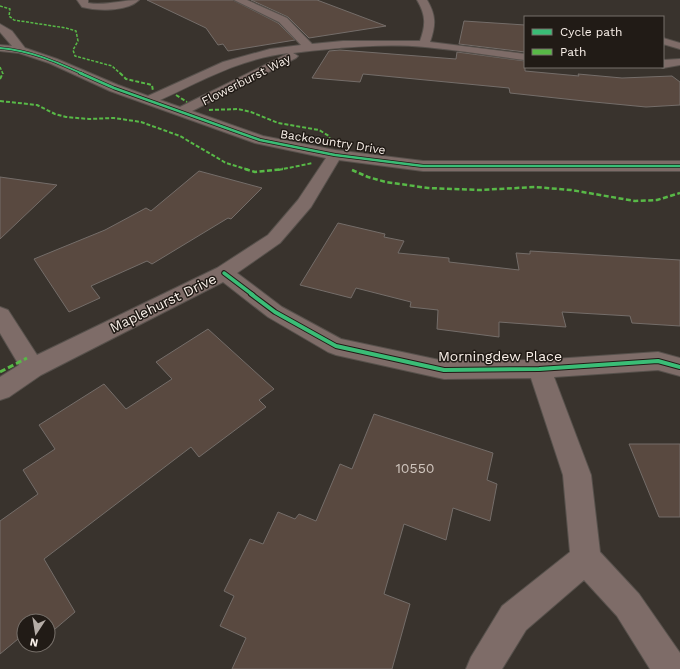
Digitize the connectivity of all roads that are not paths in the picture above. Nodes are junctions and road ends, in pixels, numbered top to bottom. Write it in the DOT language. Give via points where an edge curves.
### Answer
graph roads {
  1 [pos="83,0"];
  2 [pos="134,0"];
  3 [pos="239,0"];
  4 [pos="422,0"];
  5 [pos="0,27"];
  6 [pos="664,40"];
  7 [pos="424,44"];
  8 [pos="679,44"];
  9 [pos="0,48"];
  10 [pos="310,48"];
  11 [pos="21,50"];
  12 [pos="524,56"];
  13 [pos="680,62"];
  14 [pos="664,64"];
  15 [pos="150,100"];
  16 [pos="182,111"];
  17 [pos="335,155"];
  18 [pos="680,166"];
  19 [pos="224,273"];
  20 [pos="0,315"];
  21 [pos="680,367"];
  22 [pos="33,368"];
  23 [pos="539,369"];
  24 [pos="0,390"];
  25 [pos="586,559"];
  26 [pos="483,669"];
  27 [pos="670,669"];
  1 -- 2 [label="street" via="85,5 109,7"];
  3 -- 10 [label="street, Flowerburst Way" via="283,20"];
  4 -- 7 [label="street" via="429,11 431,24"];
  5 -- 11 [label="street"];
  6 -- 8 [label="street"];
  7 -- 10 [label="street, Flowerburst Way" via="343,44"];
  7 -- 12 [label="street, Flowerburst Way"];
  9 -- 11 [label="street, Backcountry Drive"];
  10 -- 15 [label="street, Flowerburst Way" via="270,52 227,64"];
  10 -- 16 [label="street, Flowerburst Way"];
  11 -- 15 [label="street, Backcountry Drive"];
  13 -- 14 [label="street"];
  15 -- 16 [label="street, Backcountry Drive"];
  16 -- 17 [label="street, Backcountry Drive" via="260,140"];
  17 -- 18 [label="street, Backcountry Drive" via="423,166"];
  17 -- 19 [label="street, Maplehurst Drive" via="305,203 274,239"];
  19 -- 22 [label="street, Maplehurst Drive"];
  19 -- 23 [label="street, Morningdew Place" via="275,312 336,346 444,370"];
  20 -- 22 [label="street"];
  21 -- 23 [label="street, Morningdew Place" via="658,361"];
  22 -- 24 [label="street, Maplehurst Drive"];
  23 -- 25 [label="street" via="577,475"];
  25 -- 26 [label="street" via="514,618"];
  25 -- 27 [label="street" via="628,605"];
}
